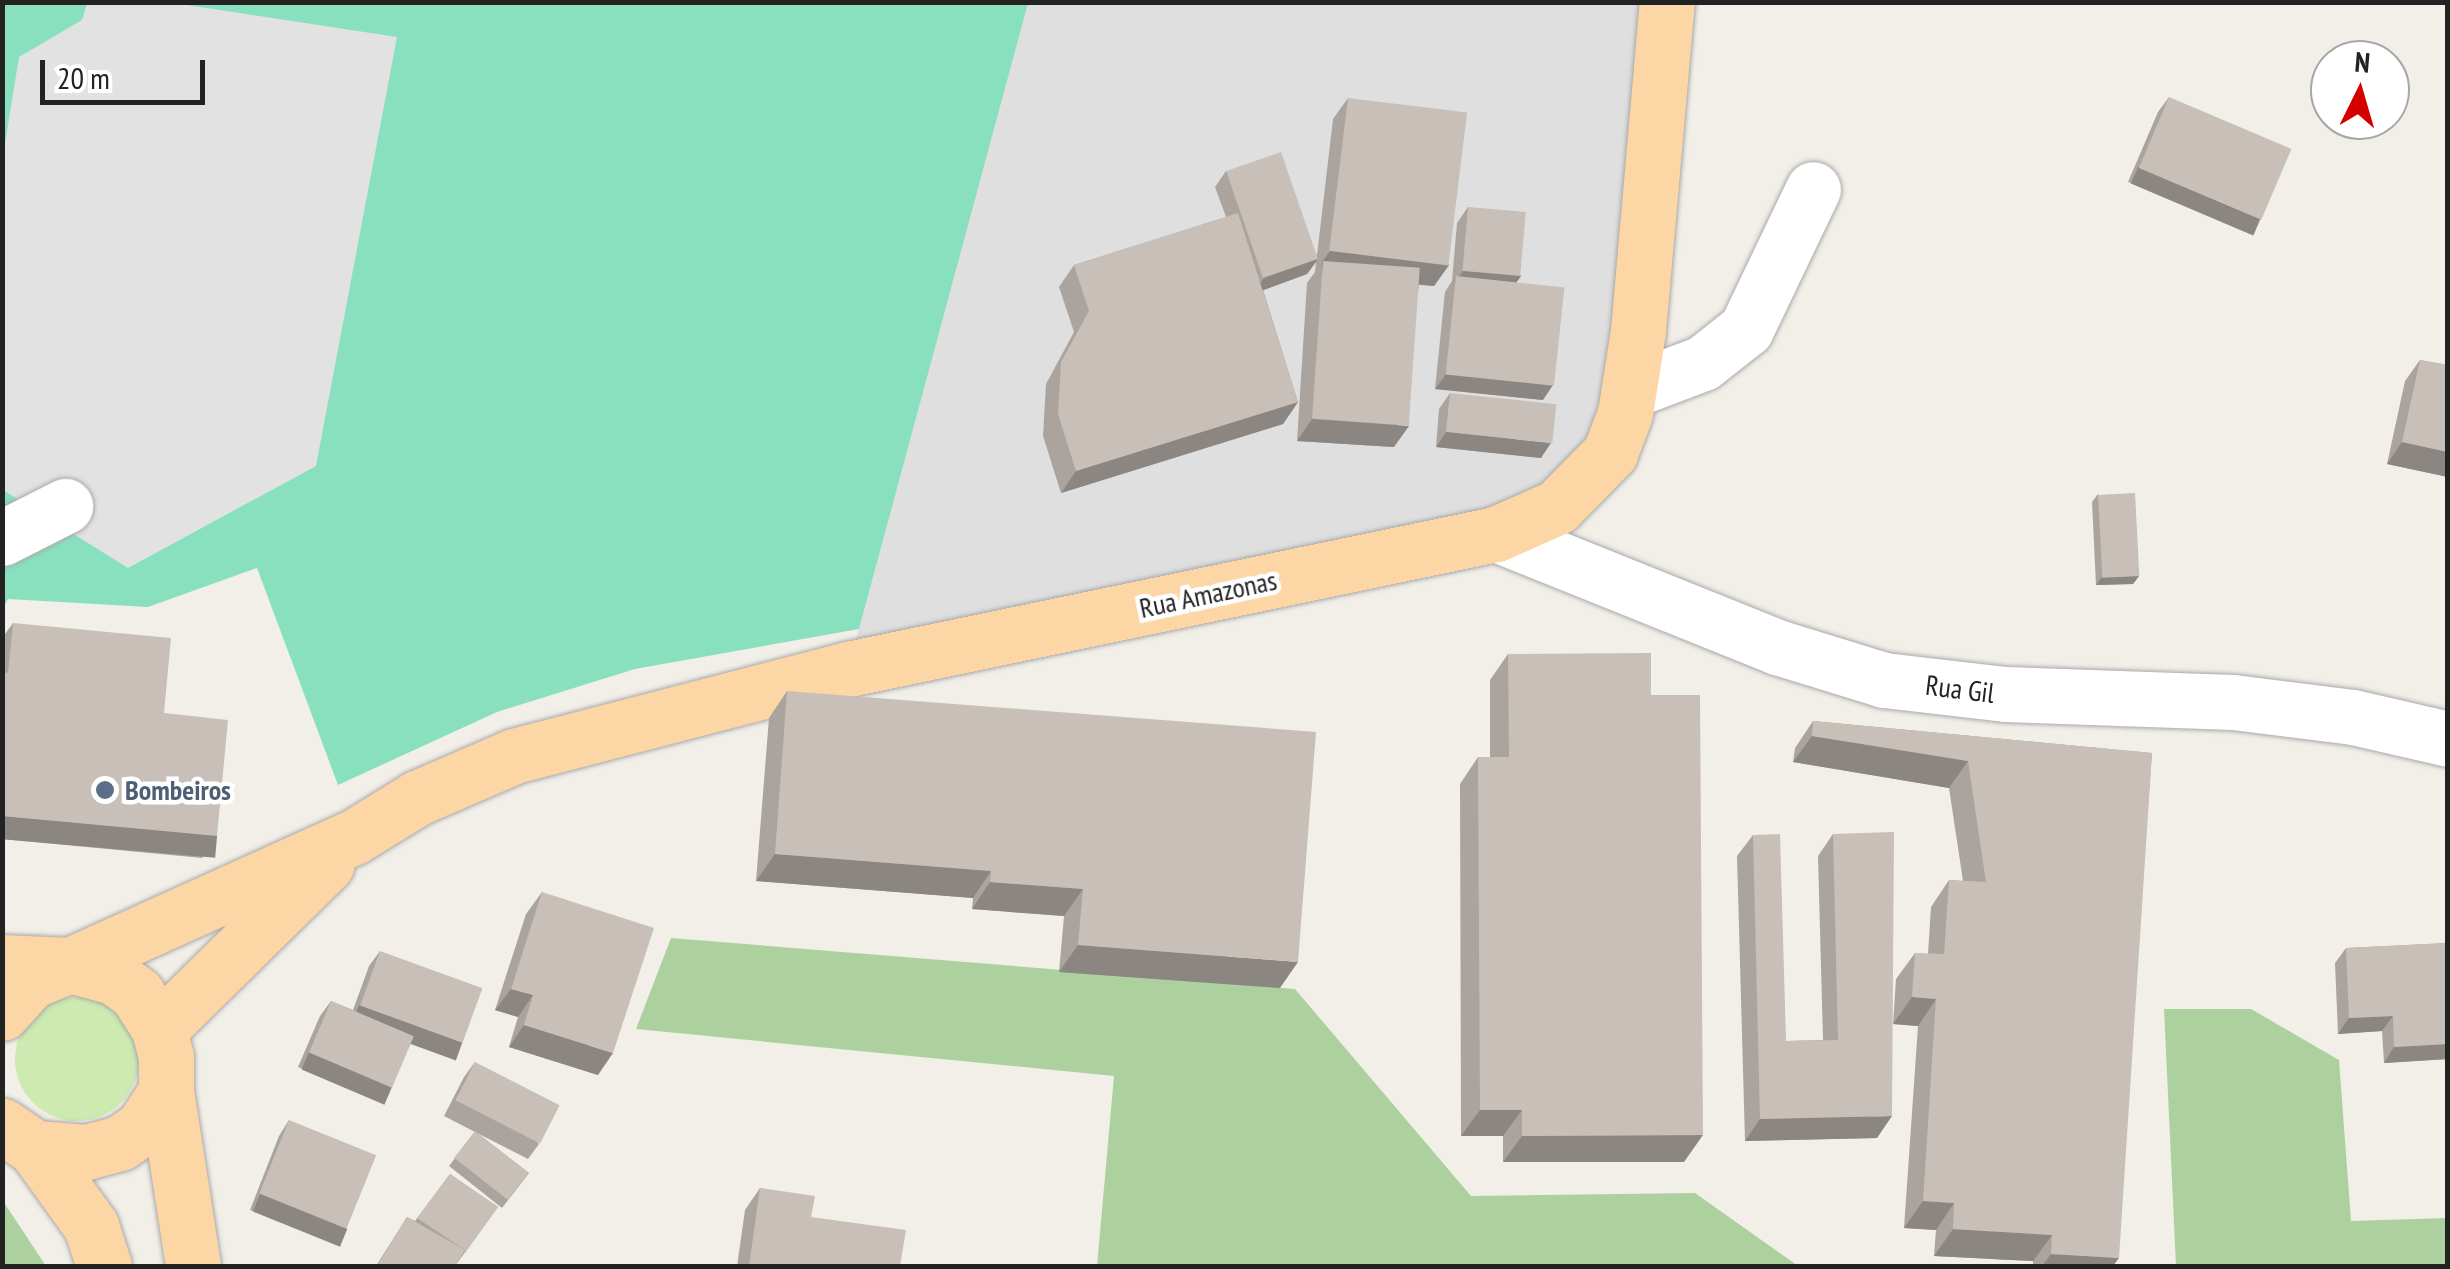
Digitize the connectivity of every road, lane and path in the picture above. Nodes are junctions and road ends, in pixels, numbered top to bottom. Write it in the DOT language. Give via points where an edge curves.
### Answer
graph roads {
  1 [pos="1667,2"];
  2 [pos="1813,189"];
  3 [pos="1629,391"];
  4 [pos="65,506"];
  5 [pos="1496,534"];
  6 [pos="2,538"];
  7 [pos="2448,739"];
  8 [pos="354,837"];
  9 [pos="2,962"];
  10 [pos="70,965"];
  11 [pos="2,1014"];
  12 [pos="159,1029"];
  13 [pos="166,1091"];
  14 [pos="13,1129"];
  15 [pos="104,1266"];
  16 [pos="193,1266"];
  1 -- 3 [label="main road, Rua Amazonas"];
  2 -- 3 [label="street" via="1746,329 1703,363"];
  3 -- 5 [label="main road, Rua Amazonas" via="1610,453 1558,507"];
  4 -- 6 [label="street"];
  5 -- 7 [label="street, Rua Gil" via="1777,647 1884,680 2005,694 2233,702 2353,717"];
  5 -- 8 [label="main road, Rua Amazonas" via="848,668 660,715 514,756 417,798"];
  8 -- 10 [label="main road"];
  8 -- 12 [label="main road"];
  9 -- 10 [label="main road"];
  10 -- 11 [label="main road" via="31,981"];
  10 -- 12 [label="main road" via="114,977 137,994"];
  12 -- 13 [label="main road"];
  13 -- 14 [label="main road" via="142,1128 87,1152"];
  13 -- 16 [label="main road"];
  14 -- 15 [label="main road" via="91,1226"];
}
